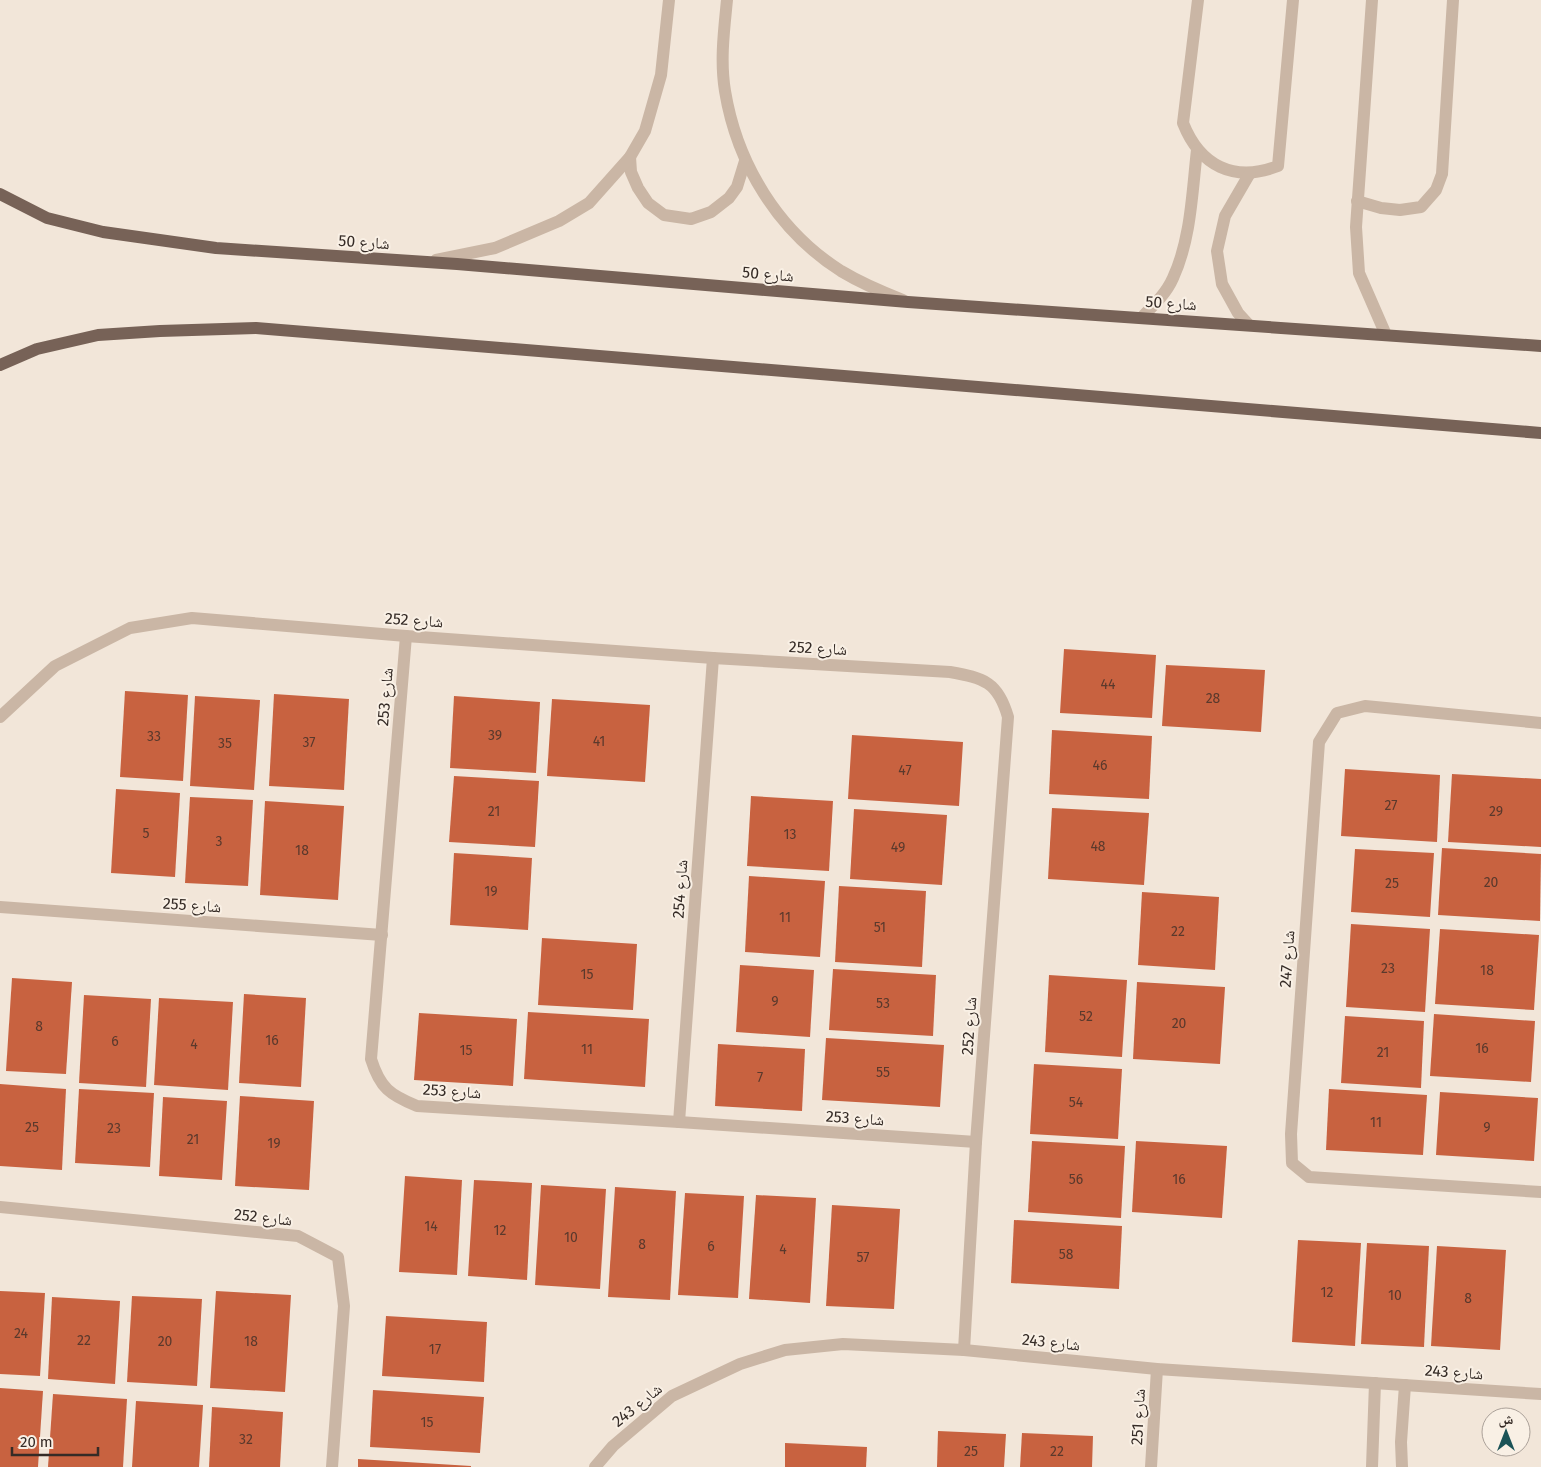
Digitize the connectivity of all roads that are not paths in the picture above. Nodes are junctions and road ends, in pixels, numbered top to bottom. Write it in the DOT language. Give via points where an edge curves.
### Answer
graph roads {
  1 [pos="669,0"];
  2 [pos="727,0"];
  3 [pos="1198,0"];
  4 [pos="1293,0"];
  5 [pos="1372,0"];
  6 [pos="1452,0"];
  7 [pos="1197,150"];
  8 [pos="630,157"];
  9 [pos="745,161"];
  10 [pos="1250,173"];
  11 [pos="0,194"];
  12 [pos="1357,201"];
  13 [pos="428,262"];
  14 [pos="908,302"];
  15 [pos="1141,318"];
  16 [pos="1249,325"];
  17 [pos="1386,335"];
  18 [pos="1541,346"];
  19 [pos="0,365"];
  20 [pos="1541,433"];
  21 [pos="406,636"];
  22 [pos="712,658"];
  23 [pos="0,717"];
  24 [pos="1541,722"];
  25 [pos="0,907"];
  26 [pos="382,935"];
  27 [pos="679,1122"];
  28 [pos="976,1142"];
  29 [pos="1541,1192"];
  30 [pos="0,1206"];
  31 [pos="964,1350"];
  32 [pos="1157,1369"];
  33 [pos="1375,1383"];
  34 [pos="1404,1385"];
  35 [pos="1541,1394"];
  36 [pos="332,1467"];
  37 [pos="595,1467"];
  38 [pos="1151,1467"];
  39 [pos="1372,1467"];
  40 [pos="1402,1467"];
  1 -- 8 [label="street" via="661,76 645,131"];
  2 -- 9 [label="street" via="722,53 724,90 732,126"];
  3 -- 7 [label="street" via="1183,123"];
  4 -- 10 [label="street" via="1278,166"];
  5 -- 12 [label="street"];
  6 -- 12 [label="street" via="1442,174 1436,190 1421,207 1400,210"];
  7 -- 10 [label="street" via="1221,168"];
  7 -- 15 [label="street" via="1186,240 1173,279"];
  8 -- 9 [label="street" via="631,172 648,203 664,215 692,219 711,212 729,198 737,187"];
  8 -- 13 [label="street" via="589,203 560,221 495,248"];
  9 -- 14 [label="street" via="768,200 811,249 873,289"];
  10 -- 16 [label="street" via="1225,216 1217,251 1222,284 1238,313"];
  11 -- 13 [label="main road, شارع 50" via="47,218 103,232 216,248"];
  12 -- 17 [label="street" via="1359,273"];
  13 -- 14 [label="main road, شارع 50"];
  14 -- 15 [label="main road, شارع 50"];
  15 -- 16 [label="main road, شارع 50"];
  16 -- 17 [label="main road, شارع 50"];
  17 -- 18 [label="main road, شارع 50"];
  19 -- 20 [label="main road" via="36,349 98,335 256,328"];
  21 -- 22 [label="street, شارع 252"];
  21 -- 23 [label="street, شارع 252" via="192,618 130,628 55,666"];
  21 -- 26 [label="street, شارع 253"];
  22 -- 27 [label="street, شارع 254"];
  22 -- 28 [label="street, شارع 252" via="950,672 974,676 990,685 1003,699 1008,718"];
  24 -- 29 [label="street, شارع 247" via="1365,706 1337,713 1319,742 1291,1134 1292,1163 1309,1177"];
  25 -- 26 [label="street, شارع 255"];
  26 -- 27 [label="street, شارع 253" via="371,1059 377,1077 400,1099 417,1106"];
  27 -- 28 [label="street, شارع 253"];
  28 -- 31 [label="street, شارع 252"];
  30 -- 36 [label="street, شارع 252" via="298,1236 338,1256 344,1306"];
  31 -- 32 [label="street, شارع 243"];
  31 -- 37 [label="street, شارع 243" via="843,1344 785,1350 740,1364 672,1396 613,1446"];
  32 -- 33 [label="street, شارع 243"];
  32 -- 38 [label="street, شارع 251"];
  33 -- 34 [label="street, شارع 243"];
  33 -- 39 [label="street"];
  34 -- 35 [label="street, شارع 243"];
  34 -- 40 [label="street"];
}
